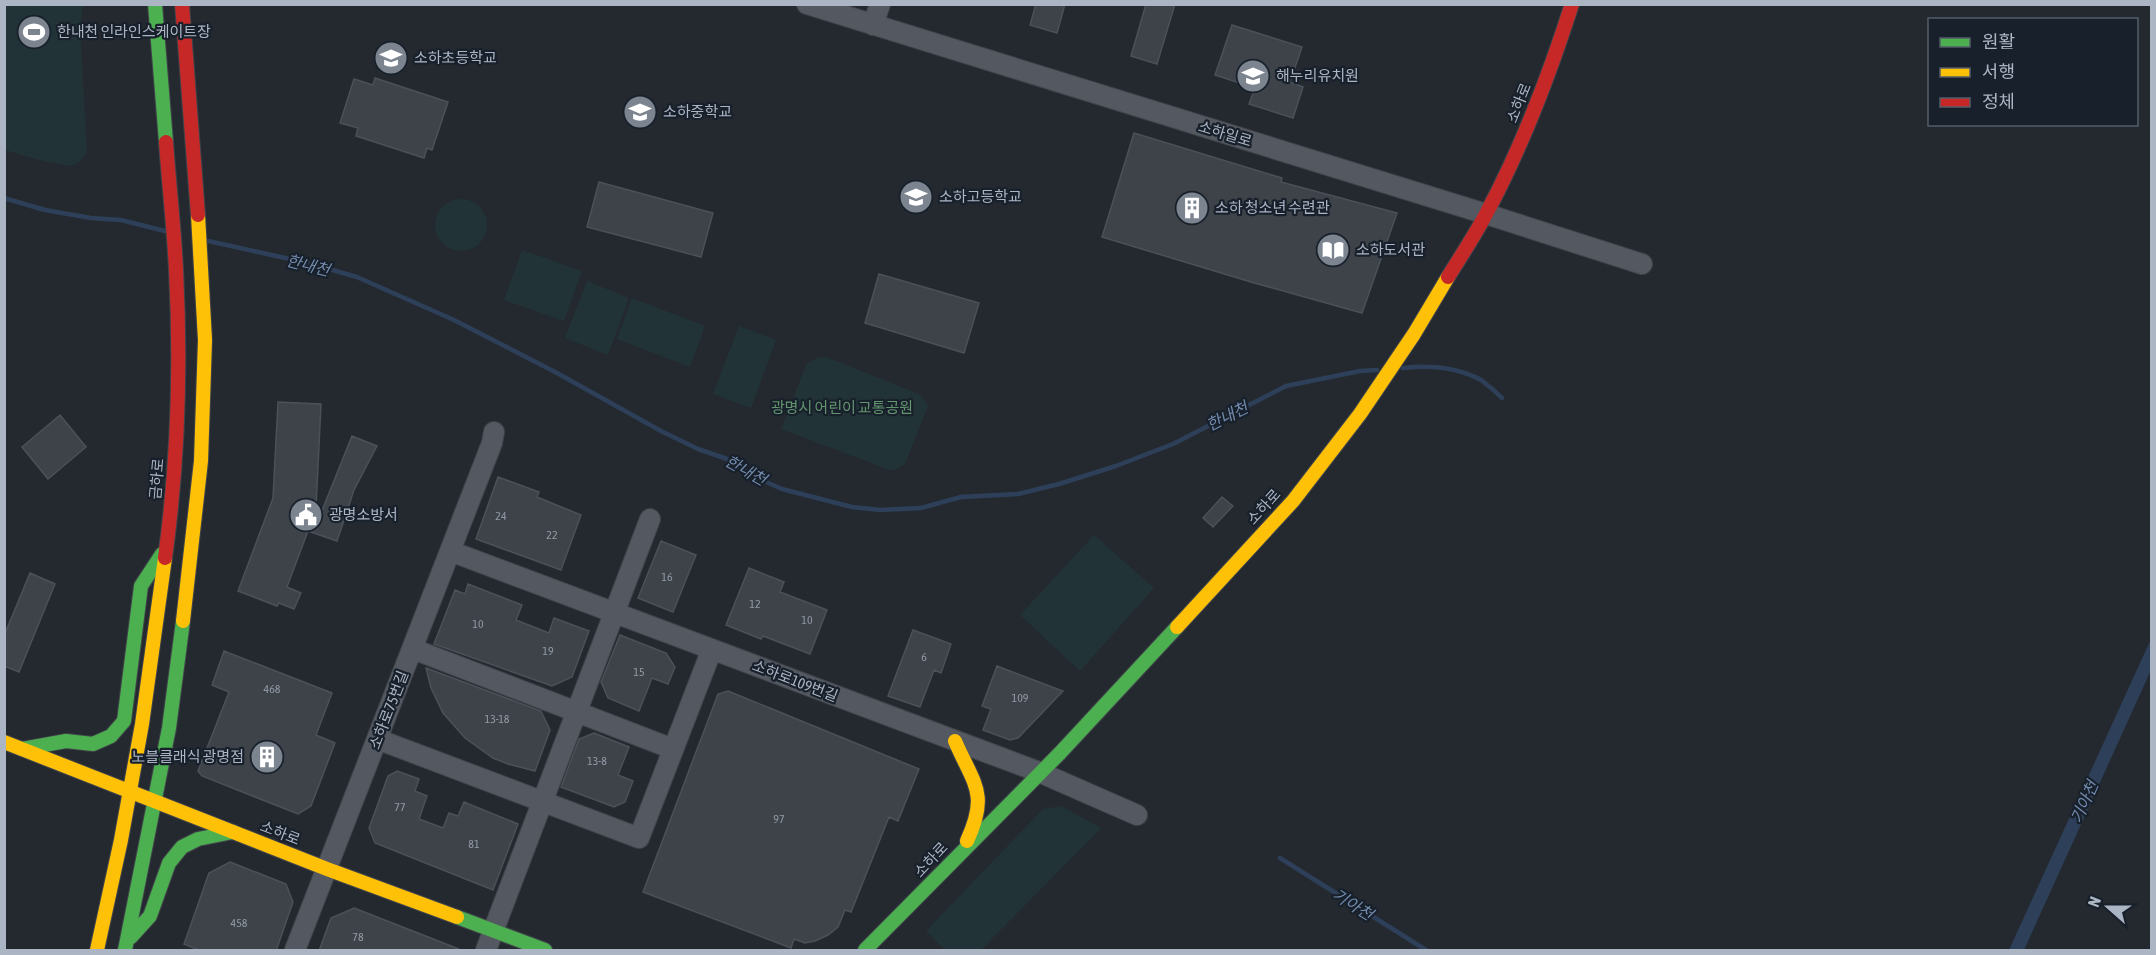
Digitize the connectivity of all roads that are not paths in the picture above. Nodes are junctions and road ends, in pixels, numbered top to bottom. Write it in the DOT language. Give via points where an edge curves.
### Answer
graph roads {
  1 [pos="156,4"];
  2 [pos="183,4"];
  3 [pos="807,4"];
  4 [pos="880,4"];
  5 [pos="1572,4"];
  6 [pos="873,25"];
  7 [pos="1486,214"];
  8 [pos="1642,264"];
  9 [pos="494,432"];
  10 [pos="650,519"];
  11 [pos="166,549"];
  12 [pos="450,551"];
  13 [pos="614,613"];
  14 [pos="412,649"];
  15 [pos="712,649"];
  16 [pos="576,712"];
  17 [pos="377,739"];
  18 [pos="955,741"];
  19 [pos="4,742"];
  20 [pos="22,749"];
  21 [pos="673,749"];
  22 [pos="1039,772"];
  23 [pos="130,792"];
  24 [pos="155,801"];
  25 [pos="542,802"];
  26 [pos="1137,815"];
  27 [pos="233,832"];
  28 [pos="963,850"];
  29 [pos="327,869"];
  30 [pos="489,942"];
  31 [pos="126,946"];
  32 [pos="98,951"];
  33 [pos="295,951"];
  34 [pos="545,951"];
  35 [pos="865,951"];
  1 -- 11 [label="street, 금하로" via="178,341 176,448"];
  2 -- 24 [label="street" via="203,278 201,460 169,728"];
  3 -- 6 [label="street, 소하일로"];
  4 -- 6 [label="street"];
  5 -- 7 [label="street, 소하로" via="1524,135"];
  6 -- 7 [label="street, 소하일로"];
  7 -- 8 [label="street, 소하일로"];
  7 -- 22 [label="street, 소하로" via="1414,334 1360,414 1293,501"];
  9 -- 12 [label="street, 소하로75번길"];
  10 -- 13 [label="street"];
  11 -- 20 [label="street" via="141,585 124,721 111,736 93,744 66,741"];
  11 -- 23 [label="street, 금하로"];
  12 -- 13 [label="street, 소하로109번길"];
  12 -- 14 [label="street, 소하로75번길"];
  13 -- 15 [label="street, 소하로109번길"];
  13 -- 16 [label="street"];
  14 -- 16 [label="street"];
  14 -- 17 [label="street, 소하로75번길"];
  15 -- 18 [label="street, 소하로109번길"];
  15 -- 21 [label="street"];
  16 -- 21 [label="street"];
  16 -- 25 [label="street"];
  17 -- 25 [label="street"];
  17 -- 29 [label="street, 소하로75번길"];
  18 -- 22 [label="street, 소하로109번길"];
  18 -- 28 [label="street" via="975,783 979,804"];
  19 -- 20 [label="street, 소하로"];
  20 -- 23 [label="street, 소하로"];
  21 -- 25 [label="street" via="639,838"];
  22 -- 26 [label="street, 소하로109번길"];
  22 -- 28 [label="street, 소하로"];
  23 -- 24 [label="street, 소하로"];
  23 -- 32 [label="street, 금하로"];
  24 -- 27 [label="street, 소하로"];
  24 -- 31 [label="street"];
  25 -- 30 [label="street"];
  27 -- 29 [label="street, 소하로"];
  27 -- 31 [label="street" via="198,839 182,847 169,863 150,916"];
  28 -- 35 [label="street, 소하로"];
  29 -- 30 [label="street, 소하로"];
  29 -- 33 [label="street, 소하로75번길"];
  30 -- 34 [label="street, 소하로"];
}
